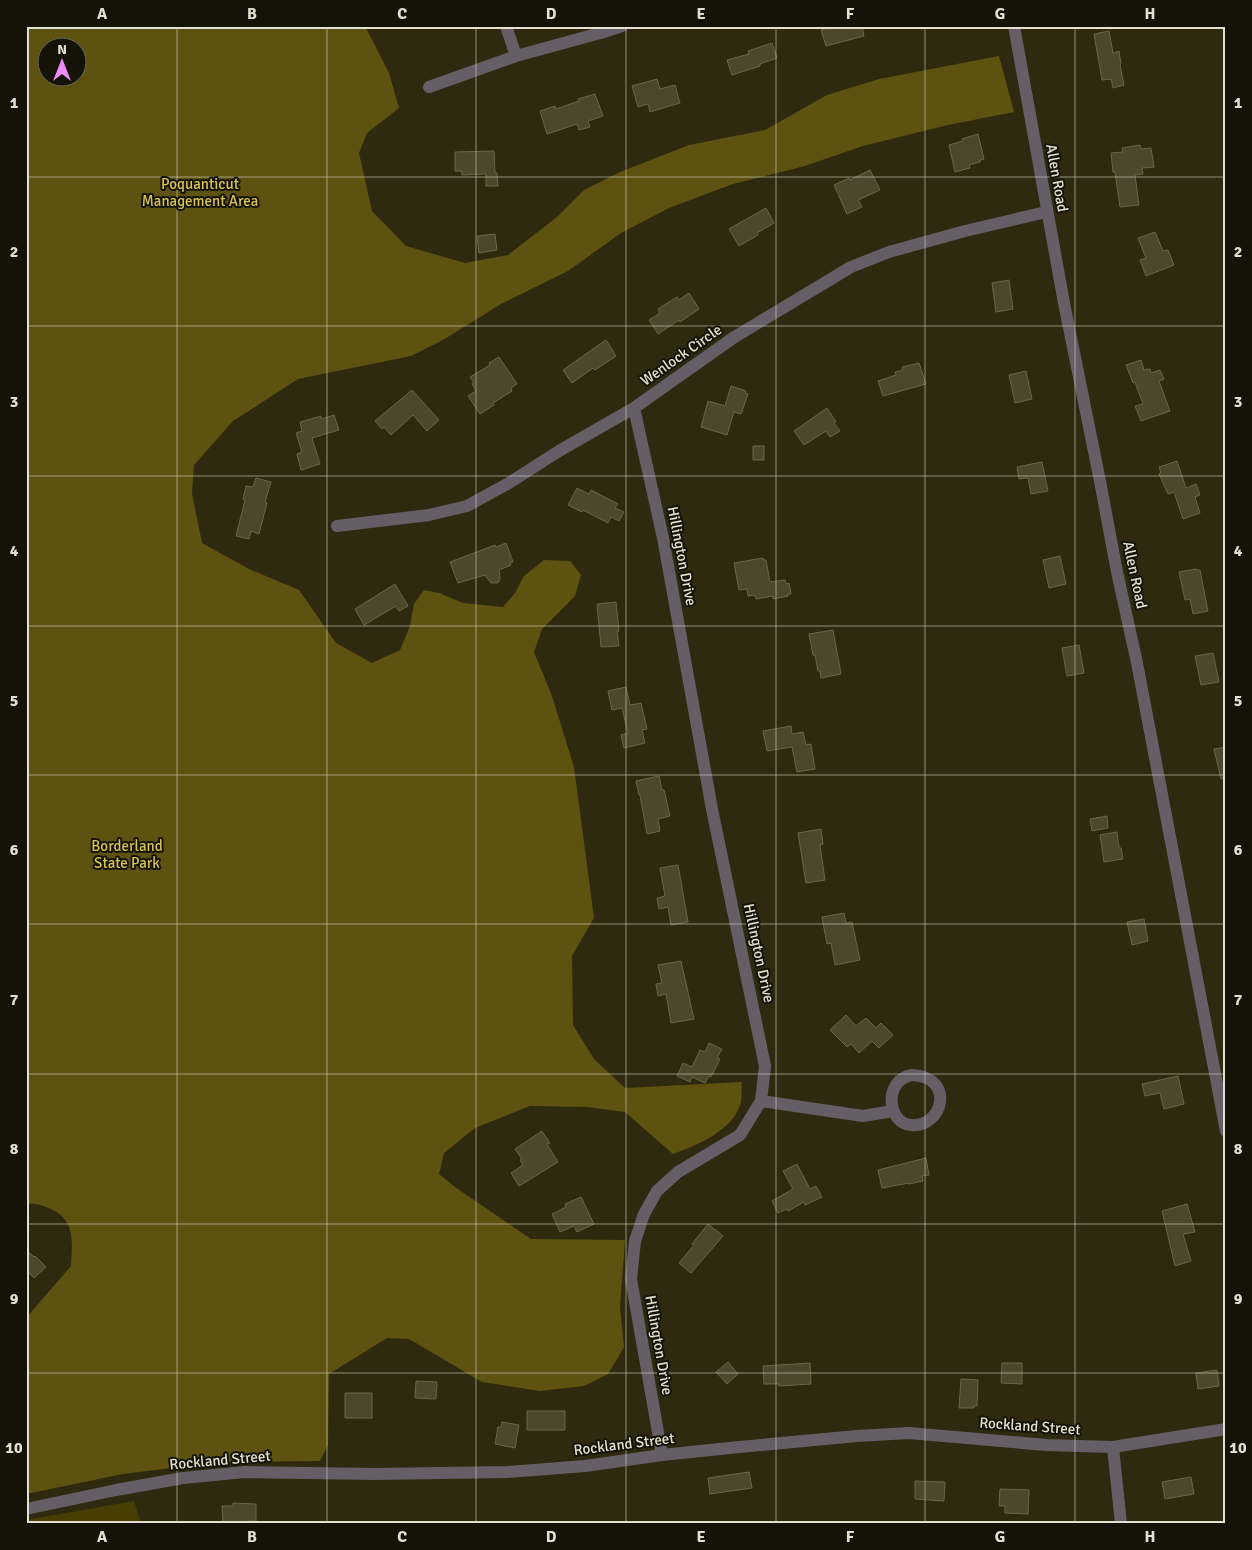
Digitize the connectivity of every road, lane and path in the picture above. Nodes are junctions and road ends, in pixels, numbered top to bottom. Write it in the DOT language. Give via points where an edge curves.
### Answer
graph roads {
  1 [pos="506,26"];
  2 [pos="622,26"];
  3 [pos="1014,26"];
  4 [pos="516,56"];
  5 [pos="429,88"];
  6 [pos="1046,212"];
  7 [pos="634,408"];
  8 [pos="337,526"];
  9 [pos="761,1101"];
  10 [pos="893,1111"];
  11 [pos="1226,1131"];
  12 [pos="1226,1429"];
  13 [pos="1113,1447"];
  14 [pos="662,1455"];
  15 [pos="26,1509"];
  16 [pos="1121,1524"];
  1 -- 4 [label="street"];
  2 -- 4 [label="street"];
  3 -- 6 [label="street, Allen Road"];
  4 -- 5 [label="street"];
  6 -- 7 [label="street, Wenlock Circle" via="889,252 851,267 733,338"];
  6 -- 11 [label="street, Allen Road" via="1141,683"];
  7 -- 8 [label="street, Wenlock Circle" via="467,506 428,515"];
  7 -- 9 [label="street, Hillington Drive" via="664,538 712,809 765,1066"];
  9 -- 10 [label="street" via="863,1116"];
  9 -- 14 [label="street, Hillington Drive" via="740,1135 678,1172 657,1191 644,1214 635,1242 631,1279"];
  12 -- 13 [label="street, Rockland Street"];
  13 -- 14 [label="street, Rockland Street" via="908,1434"];
  13 -- 16 [label="street"];
  14 -- 15 [label="street, Rockland Street" via="585,1466 507,1472 245,1472 183,1478"];
}
